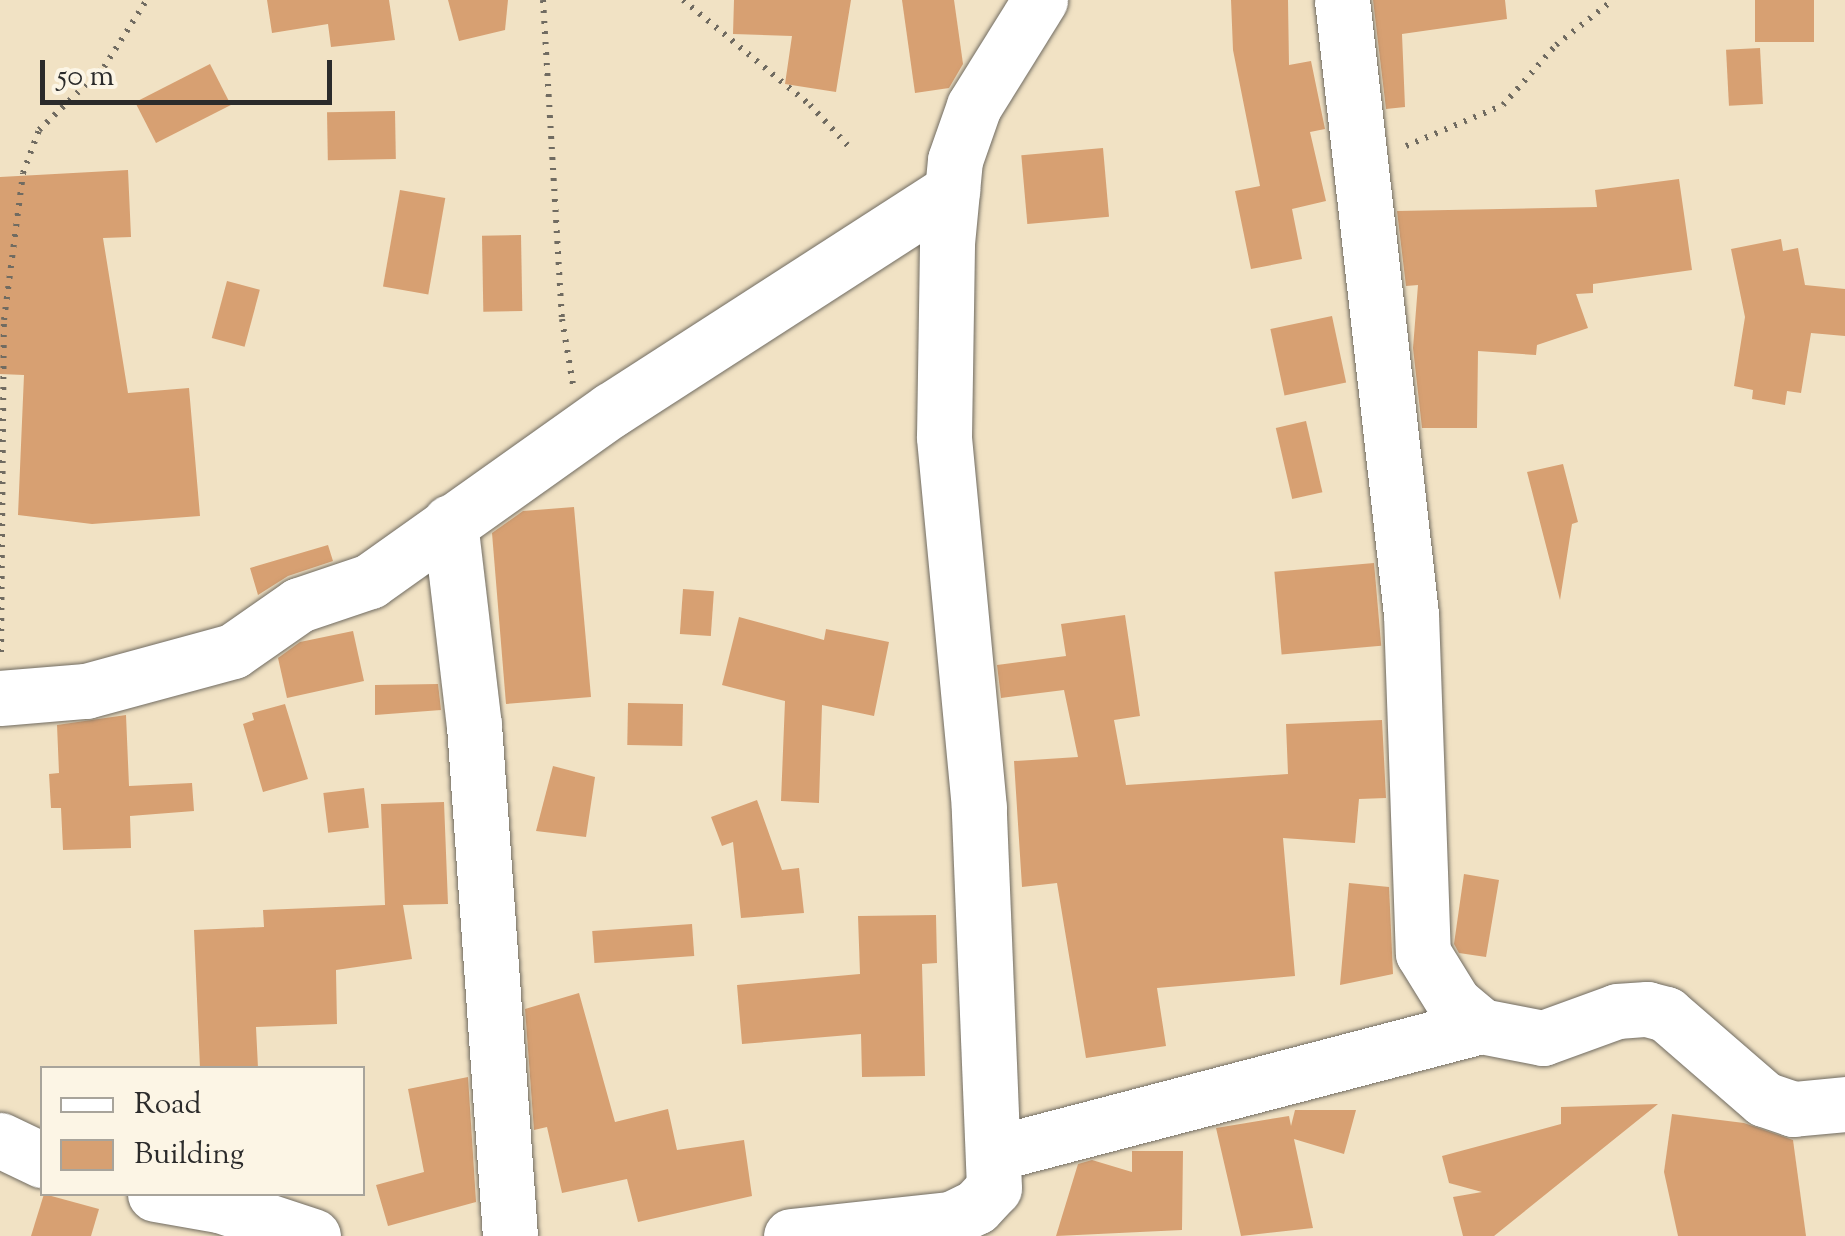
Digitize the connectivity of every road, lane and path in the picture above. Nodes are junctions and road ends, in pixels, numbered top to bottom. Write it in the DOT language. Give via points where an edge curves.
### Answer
graph roads {
  1 [pos="543,0"];
  2 [pos="683,0"];
  3 [pos="1040,0"];
  4 [pos="1342,0"];
  5 [pos="1613,0"];
  6 [pos="146,1"];
  7 [pos="851,149"];
  8 [pos="1356,162"];
  9 [pos="952,190"];
  10 [pos="611,410"];
  11 [pos="450,522"];
  12 [pos="0,661"];
  13 [pos="0,698"];
  14 [pos="1481,1026"];
  15 [pos="1845,1104"];
  16 [pos="0,1140"];
  17 [pos="996,1153"];
  18 [pos="40,1159"];
  19 [pos="162,1196"];
  20 [pos="286,1231"];
  21 [pos="510,1236"];
  22 [pos="791,1236"];
  1 -- 10 [label="path" via="567,370 571,383"];
  2 -- 7 [label="path"];
  3 -- 9 [label="street" via="974,106"];
  4 -- 8 [label="street"];
  5 -- 8 [label="path" via="1556,45 1503,106 1448,133"];
  6 -- 12 [label="path" via="104,67 40,130 23,173 4,320"];
  8 -- 14 [label="street" via="1410,614 1420,758 1418,932 1454,1003"];
  9 -- 10 [label="street"];
  9 -- 17 [label="street" via="944,437 970,684"];
  10 -- 11 [label="street"];
  11 -- 13 [label="street" via="370,582 299,604 233,651 86,692"];
  11 -- 21 [label="street" via="474,725"];
  14 -- 15 [label="street" via="1543,1038 1617,1011 1647,1009 1666,1014 1764,1099 1794,1109"];
  14 -- 17 [label="street"];
  16 -- 18 [label="street"];
  17 -- 22 [label="street" via="988,1198 951,1219"];
  19 -- 20 [label="street"];
}
